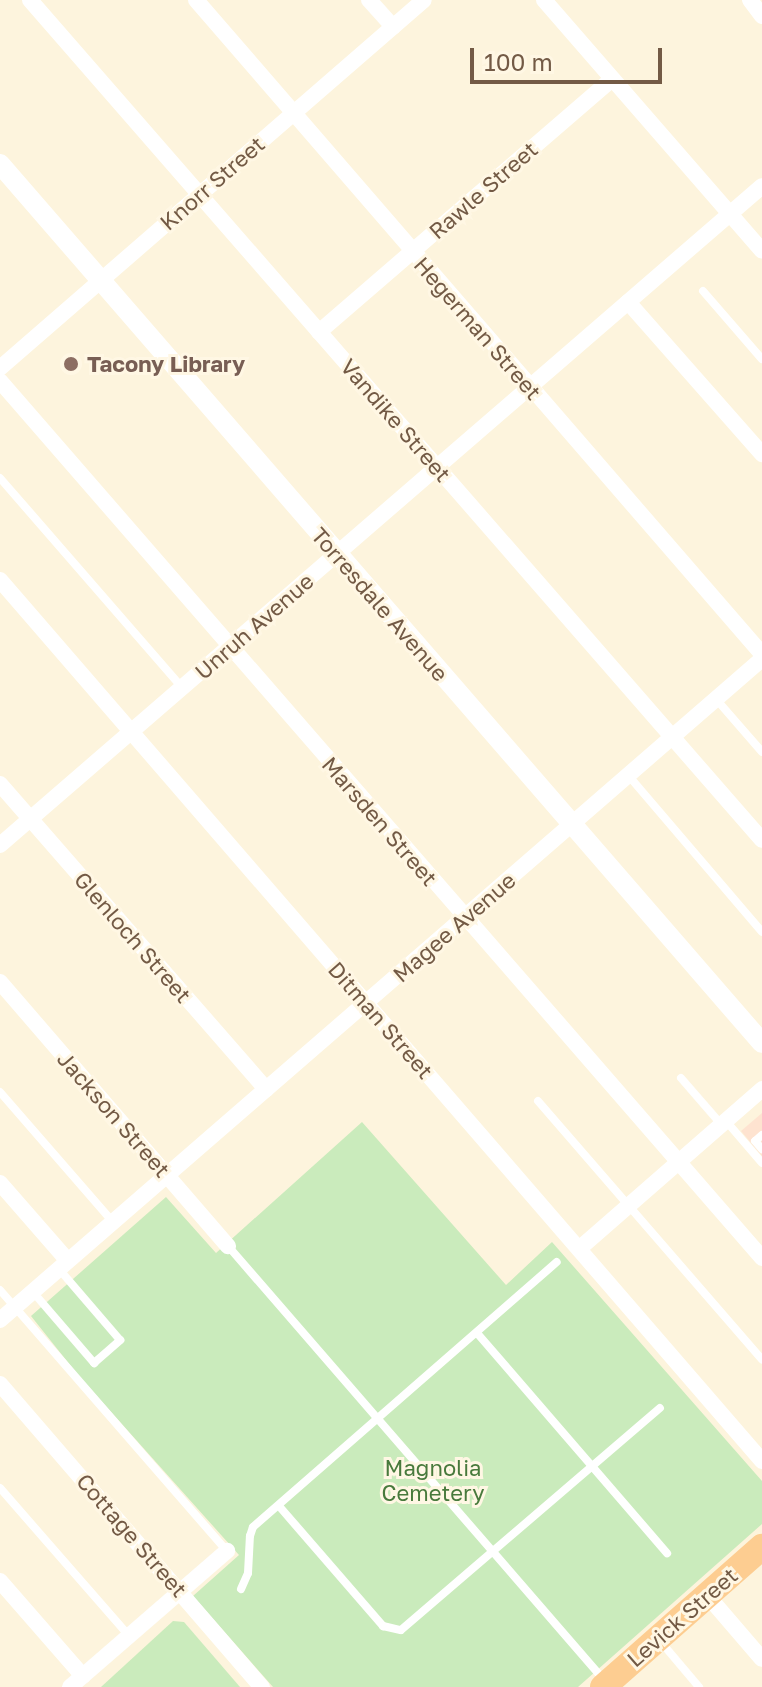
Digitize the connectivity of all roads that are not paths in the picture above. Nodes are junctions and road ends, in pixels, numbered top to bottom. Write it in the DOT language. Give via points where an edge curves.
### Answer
graph roads {
  1 [pos="30,0"];
  2 [pos="196,0"];
  3 [pos="369,0"];
  4 [pos="424,0"];
  5 [pos="544,0"];
  6 [pos="750,0"];
  7 [pos="762,16"];
  8 [pos="393,27"];
  9 [pos="612,79"];
  10 [pos="294,113"];
  11 [pos="0,164"];
  12 [pos="762,186"];
  13 [pos="197,195"];
  14 [pos="730,214"];
  15 [pos="412,251"];
  16 [pos="762,251"];
  17 [pos="101,280"];
  18 [pos="703,291"];
  19 [pos="628,302"];
  20 [pos="319,332"];
  21 [pos="762,359"];
  22 [pos="0,368"];
  23 [pos="0,381"];
  24 [pos="529,388"];
  25 [pos="762,454"];
  26 [pos="438,467"];
  27 [pos="0,478"];
  28 [pos="337,554"];
  29 [pos="0,580"];
  30 [pos="230,648"];
  31 [pos="762,657"];
  32 [pos="183,687"];
  33 [pos="716,699"];
  34 [pos="131,732"];
  35 [pos="672,737"];
  36 [pos="762,752"];
  37 [pos="628,775"];
  38 [pos="0,784"];
  39 [pos="30,818"];
  40 [pos="571,825"];
  41 [pos="762,840"];
  42 [pos="0,845"];
  43 [pos="464,918"];
  44 [pos="762,932"];
  45 [pos="0,982"];
  46 [pos="367,1002"];
  47 [pos="762,1043"];
  48 [pos="681,1078"];
  49 [pos="266,1089"];
  50 [pos="762,1089"];
  51 [pos="0,1092"];
  52 [pos="538,1101"];
  53 [pos="723,1122"];
  54 [pos="762,1135"];
  55 [pos="762,1149"];
  56 [pos="678,1160"];
  57 [pos="762,1163"];
  58 [pos="167,1175"];
  59 [pos="0,1183"];
  60 [pos="628,1204"];
  61 [pos="113,1222"];
  62 [pos="228,1246"];
  63 [pos="580,1248"];
  64 [pos="762,1258"];
  65 [pos="557,1262"];
  66 [pos="64,1265"];
  67 [pos="0,1290"];
  68 [pos="33,1292"];
  69 [pos="15,1307"];
  70 [pos="0,1320"];
  71 [pos="477,1333"];
  72 [pos="762,1360"];
  73 [pos="0,1384"];
  74 [pos="660,1408"];
  75 [pos="377,1420"];
  76 [pos="762,1461"];
  77 [pos="593,1468"];
  78 [pos="0,1488"];
  79 [pos="279,1506"];
  80 [pos="227,1551"];
  81 [pos="493,1552"];
  82 [pos="667,1553"];
  83 [pos="756,1556"];
  84 [pos="0,1581"];
  85 [pos="241,1589"];
  86 [pos="181,1591"];
  87 [pos="707,1595"];
  88 [pos="129,1636"];
  89 [pos="657,1638"];
  90 [pos="762,1659"];
  91 [pos="77,1682"];
  92 [pos="607,1686"];
  93 [pos="262,1687"];
  94 [pos="699,1687"];
  1 -- 13 [label="street, Vandike Street"];
  2 -- 10 [label="street, Hegerman Street"];
  3 -- 8 [label="street"];
  4 -- 8 [label="street, Knorr Street"];
  5 -- 9 [label="street"];
  6 -- 7 [label="street"];
  8 -- 10 [label="street, Knorr Street"];
  9 -- 14 [label="street"];
  9 -- 15 [label="street, Rawle Street"];
  10 -- 13 [label="street, Knorr Street"];
  10 -- 15 [label="street, Hegerman Street"];
  11 -- 17 [label="street, Torresdale Avenue"];
  12 -- 14 [label="street, Unruh Avenue"];
  13 -- 17 [label="street, Knorr Street"];
  13 -- 20 [label="street, Vandike Street"];
  14 -- 16 [label="street"];
  14 -- 19 [label="street, Unruh Avenue"];
  15 -- 20 [label="street, Rawle Street"];
  15 -- 24 [label="street, Hegerman Street"];
  17 -- 22 [label="street, Knorr Street"];
  17 -- 28 [label="street, Torresdale Avenue"];
  18 -- 21 [label="lane"];
  19 -- 24 [label="street, Unruh Avenue"];
  19 -- 25 [label="street"];
  20 -- 26 [label="street, Vandike Street"];
  23 -- 30 [label="street, Marsden Street"];
  24 -- 26 [label="street, Unruh Avenue"];
  24 -- 31 [label="street, Hegerman Street"];
  26 -- 28 [label="street, Unruh Avenue"];
  26 -- 35 [label="street, Vandike Street"];
  27 -- 32 [label="lane"];
  28 -- 30 [label="street, Unruh Avenue"];
  28 -- 40 [label="street, Torresdale Avenue"];
  29 -- 34 [label="street, Ditman Street"];
  30 -- 32 [label="street, Unruh Avenue"];
  30 -- 43 [label="street, Marsden Street"];
  31 -- 33 [label="street, Magee Avenue"];
  32 -- 34 [label="street, Unruh Avenue"];
  33 -- 35 [label="street, Magee Avenue"];
  33 -- 36 [label="lane"];
  34 -- 39 [label="street, Unruh Avenue"];
  34 -- 46 [label="street, Ditman Street"];
  35 -- 37 [label="street, Magee Avenue"];
  35 -- 41 [label="street, Vandike Street"];
  37 -- 40 [label="street, Magee Avenue"];
  37 -- 44 [label="lane"];
  38 -- 39 [label="street, Glenloch Street"];
  39 -- 42 [label="street, Unruh Avenue"];
  39 -- 49 [label="street, Glenloch Street"];
  40 -- 43 [label="street, Magee Avenue"];
  40 -- 47 [label="street, Torresdale Avenue"];
  43 -- 46 [label="street, Magee Avenue"];
  43 -- 56 [label="street, Marsden Street"];
  45 -- 58 [label="street, Jackson Street"];
  46 -- 49 [label="street, Magee Avenue"];
  46 -- 63 [label="street, Ditman Street"];
  48 -- 53 [label="lane"];
  49 -- 58 [label="street, Magee Avenue"];
  50 -- 53 [label="street"];
  51 -- 61 [label="lane"];
  52 -- 60 [label="lane"];
  53 -- 56 [label="street"];
  53 -- 57 [label="lane"];
  54 -- 55 [label="lane" via="755,1141"];
  56 -- 60 [label="street"];
  56 -- 64 [label="street, Marsden Street"];
  58 -- 61 [label="street, Magee Avenue"];
  58 -- 62 [label="street, Jackson Street"];
  59 -- 66 [label="street"];
  60 -- 63 [label="street"];
  60 -- 72 [label="lane"];
  61 -- 66 [label="street, Magee Avenue"];
  62 -- 75 [label="lane"];
  63 -- 76 [label="street, Ditman Street"];
  65 -- 71 [label="lane"];
  66 -- 68 [label="street, Magee Avenue"];
  66 -- 68 [label="lane" via="120,1340 94,1363"];
  67 -- 69 [label="lane"];
  68 -- 69 [label="street, Magee Avenue"];
  69 -- 70 [label="street, Magee Avenue"];
  69 -- 80 [label="lane"];
  71 -- 75 [label="lane"];
  71 -- 77 [label="lane"];
  73 -- 86 [label="street, Cottage Street"];
  74 -- 77 [label="lane"];
  75 -- 79 [label="lane"];
  75 -- 81 [label="lane"];
  77 -- 81 [label="lane"];
  77 -- 82 [label="lane"];
  78 -- 88 [label="lane"];
  79 -- 81 [label="lane" via="383,1626 393,1630 410,1627"];
  79 -- 85 [label="lane" via="253,1527"];
  80 -- 86 [label="street"];
  81 -- 92 [label="lane"];
  83 -- 87 [label="highway, Levick Street"];
  84 -- 91 [label="street"];
  86 -- 88 [label="street"];
  86 -- 93 [label="street, Cottage Street"];
  87 -- 89 [label="highway, Levick Street"];
  87 -- 90 [label="street"];
  88 -- 91 [label="street"];
  89 -- 92 [label="highway, Levick Street"];
  89 -- 94 [label="lane"];
}
